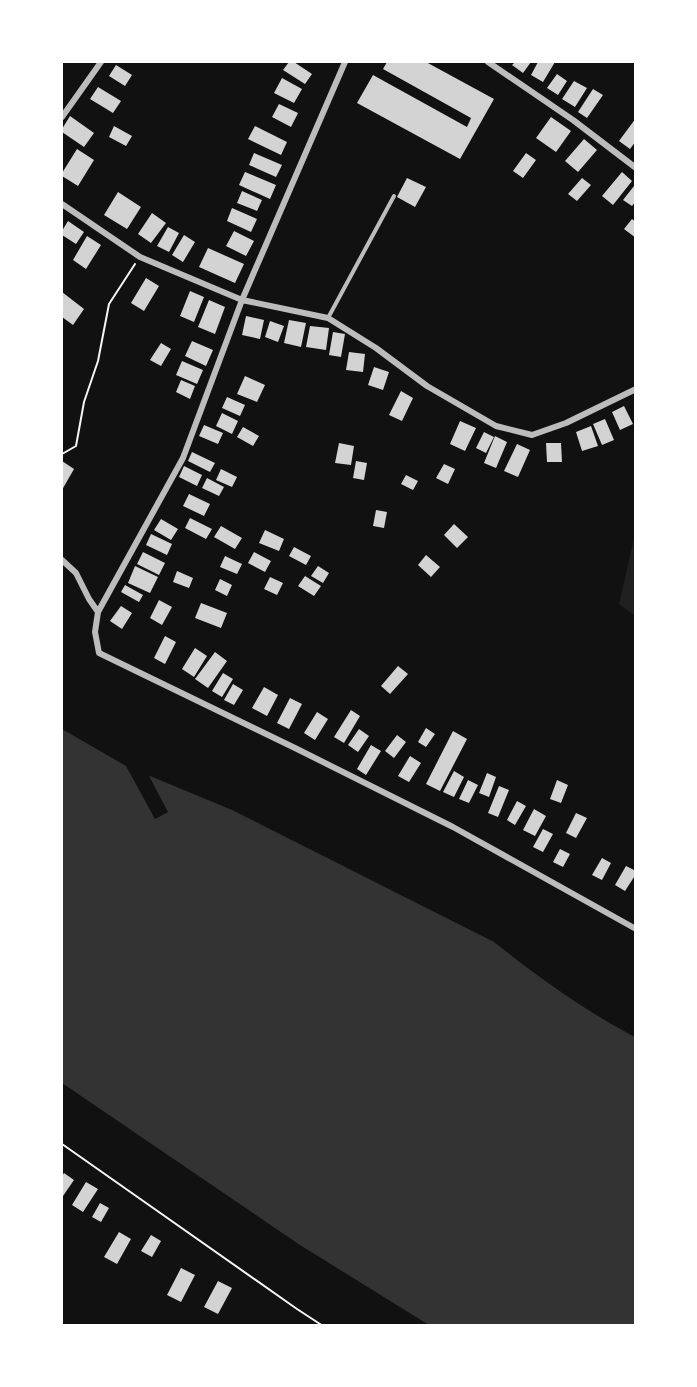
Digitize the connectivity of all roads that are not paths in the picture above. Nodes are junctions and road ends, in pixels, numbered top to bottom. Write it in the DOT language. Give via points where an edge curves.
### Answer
graph roads {
  1 [pos="101,62"];
  2 [pos="345,62"];
  3 [pos="488,62"];
  4 [pos="62,117"];
  5 [pos="636,168"];
  6 [pos="394,196"];
  7 [pos="62,204"];
  8 [pos="242,300"];
  9 [pos="328,318"];
  10 [pos="636,389"];
  11 [pos="62,560"];
  12 [pos="98,612"];
  13 [pos="636,929"];
  1 -- 4 [label="street"];
  2 -- 8 [label="street"];
  3 -- 5 [label="street"];
  6 -- 9 [label="lane"];
  7 -- 8 [label="street" via="140,257"];
  8 -- 9 [label="street"];
  8 -- 12 [label="street" via="183,458"];
  9 -- 10 [label="street" via="427,386 496,426 532,435"];
  11 -- 12 [label="street" via="76,573"];
  12 -- 13 [label="street" via="95,632 99,653 453,827"];
}
